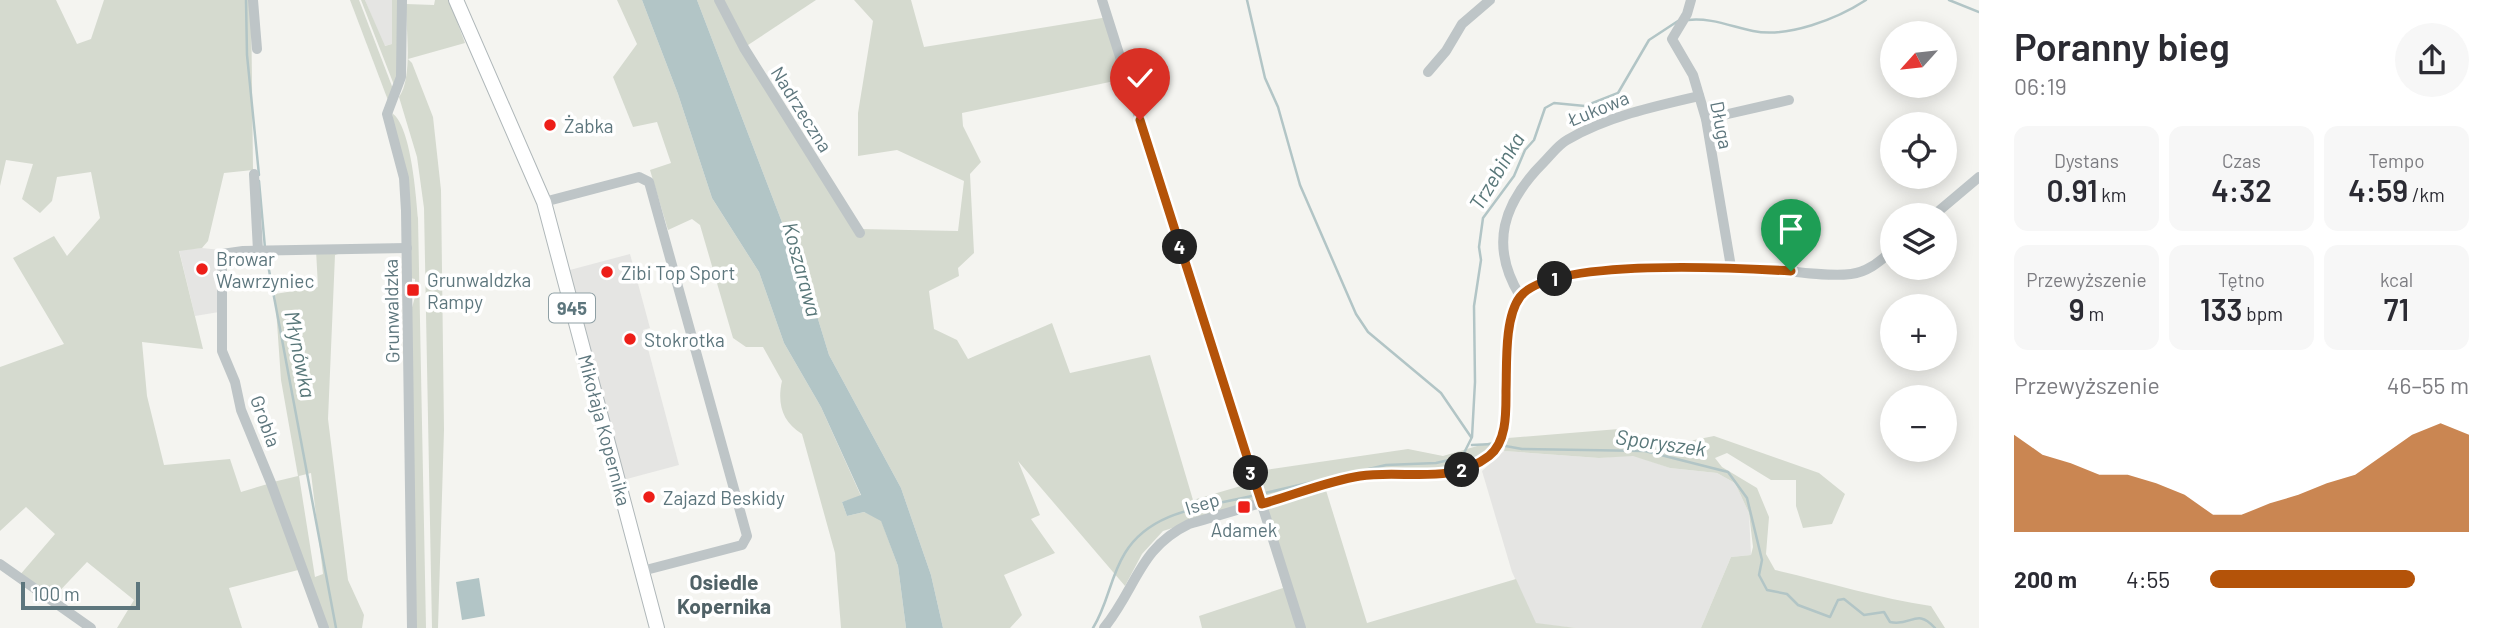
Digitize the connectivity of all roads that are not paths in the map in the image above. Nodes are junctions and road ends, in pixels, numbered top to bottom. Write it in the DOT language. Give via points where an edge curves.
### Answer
graph roads {
  1 [pos="253,0"];
  2 [pos="402,0"];
  3 [pos="456,0"];
  4 [pos="719,0"];
  5 [pos="1102,0"];
  6 [pos="1490,0"];
  7 [pos="1691,0"];
  8 [pos="257,49"];
  9 [pos="1428,72"];
  10 [pos="1699,96"];
  11 [pos="1789,100"];
  12 [pos="1706,119"];
  13 [pos="254,174"];
  14 [pos="1979,177"];
  15 [pos="544,202"];
  16 [pos="1948,203"];
  17 [pos="860,233"];
  18 [pos="407,248"];
  19 [pos="257,251"];
  20 [pos="1880,261"];
  21 [pos="1731,267"];
  22 [pos="1520,296"];
  23 [pos="1262,504"];
  24 [pos="0,564"];
  25 [pos="642,570"];
  26 [pos="91,628"];
  27 [pos="324,628"];
  28 [pos="412,628"];
  29 [pos="657,628"];
  30 [pos="1104,628"];
  31 [pos="1301,628"];
  1 -- 8 [label="street"];
  2 -- 18 [label="street, Grunwaldzka" via="401,77 387,114 404,178"];
  3 -- 15 [label="main road, Mikołaja Kopernika / 945"];
  4 -- 17 [label="street, Nadrzeczna" via="750,60"];
  5 -- 23 [label="street"];
  6 -- 9 [label="street" via="1462,24"];
  7 -- 10 [label="street, Długa" via="1672,39 1693,75"];
  10 -- 12 [label="street, Długa"];
  10 -- 22 [label="street, Łukowa" via="1646,107 1565,141 1530,176 1504,220 1503,255"];
  11 -- 12 [label="street"];
  12 -- 21 [label="street, Długa"];
  13 -- 19 [label="street"];
  14 -- 16 [label="street"];
  15 -- 25 [label="main road, Mikołaja Kopernika / 945"];
  15 -- 25 [label="street" via="639,177 649,182 747,536 742,545"];
  18 -- 19 [label="street, Grobla"];
  18 -- 28 [label="street, Grunwaldzka"];
  19 -- 27 [label="street, Grobla" via="222,254 220,343"];
  20 -- 21 [label="street" via="1850,275"];
  21 -- 22 [label="street" via="1637,268 1562,277 1532,286"];
  22 -- 23 [label="street, Isep" via="1508,335 1506,414 1499,443 1480,462 1444,475 1360,476"];
  23 -- 30 [label="street, Isep" via="1189,524 1167,535 1146,557"];
  23 -- 31 [label="street"];
  24 -- 26 [label="street"];
  25 -- 29 [label="main road, Mikołaja Kopernika / 945"];
}
